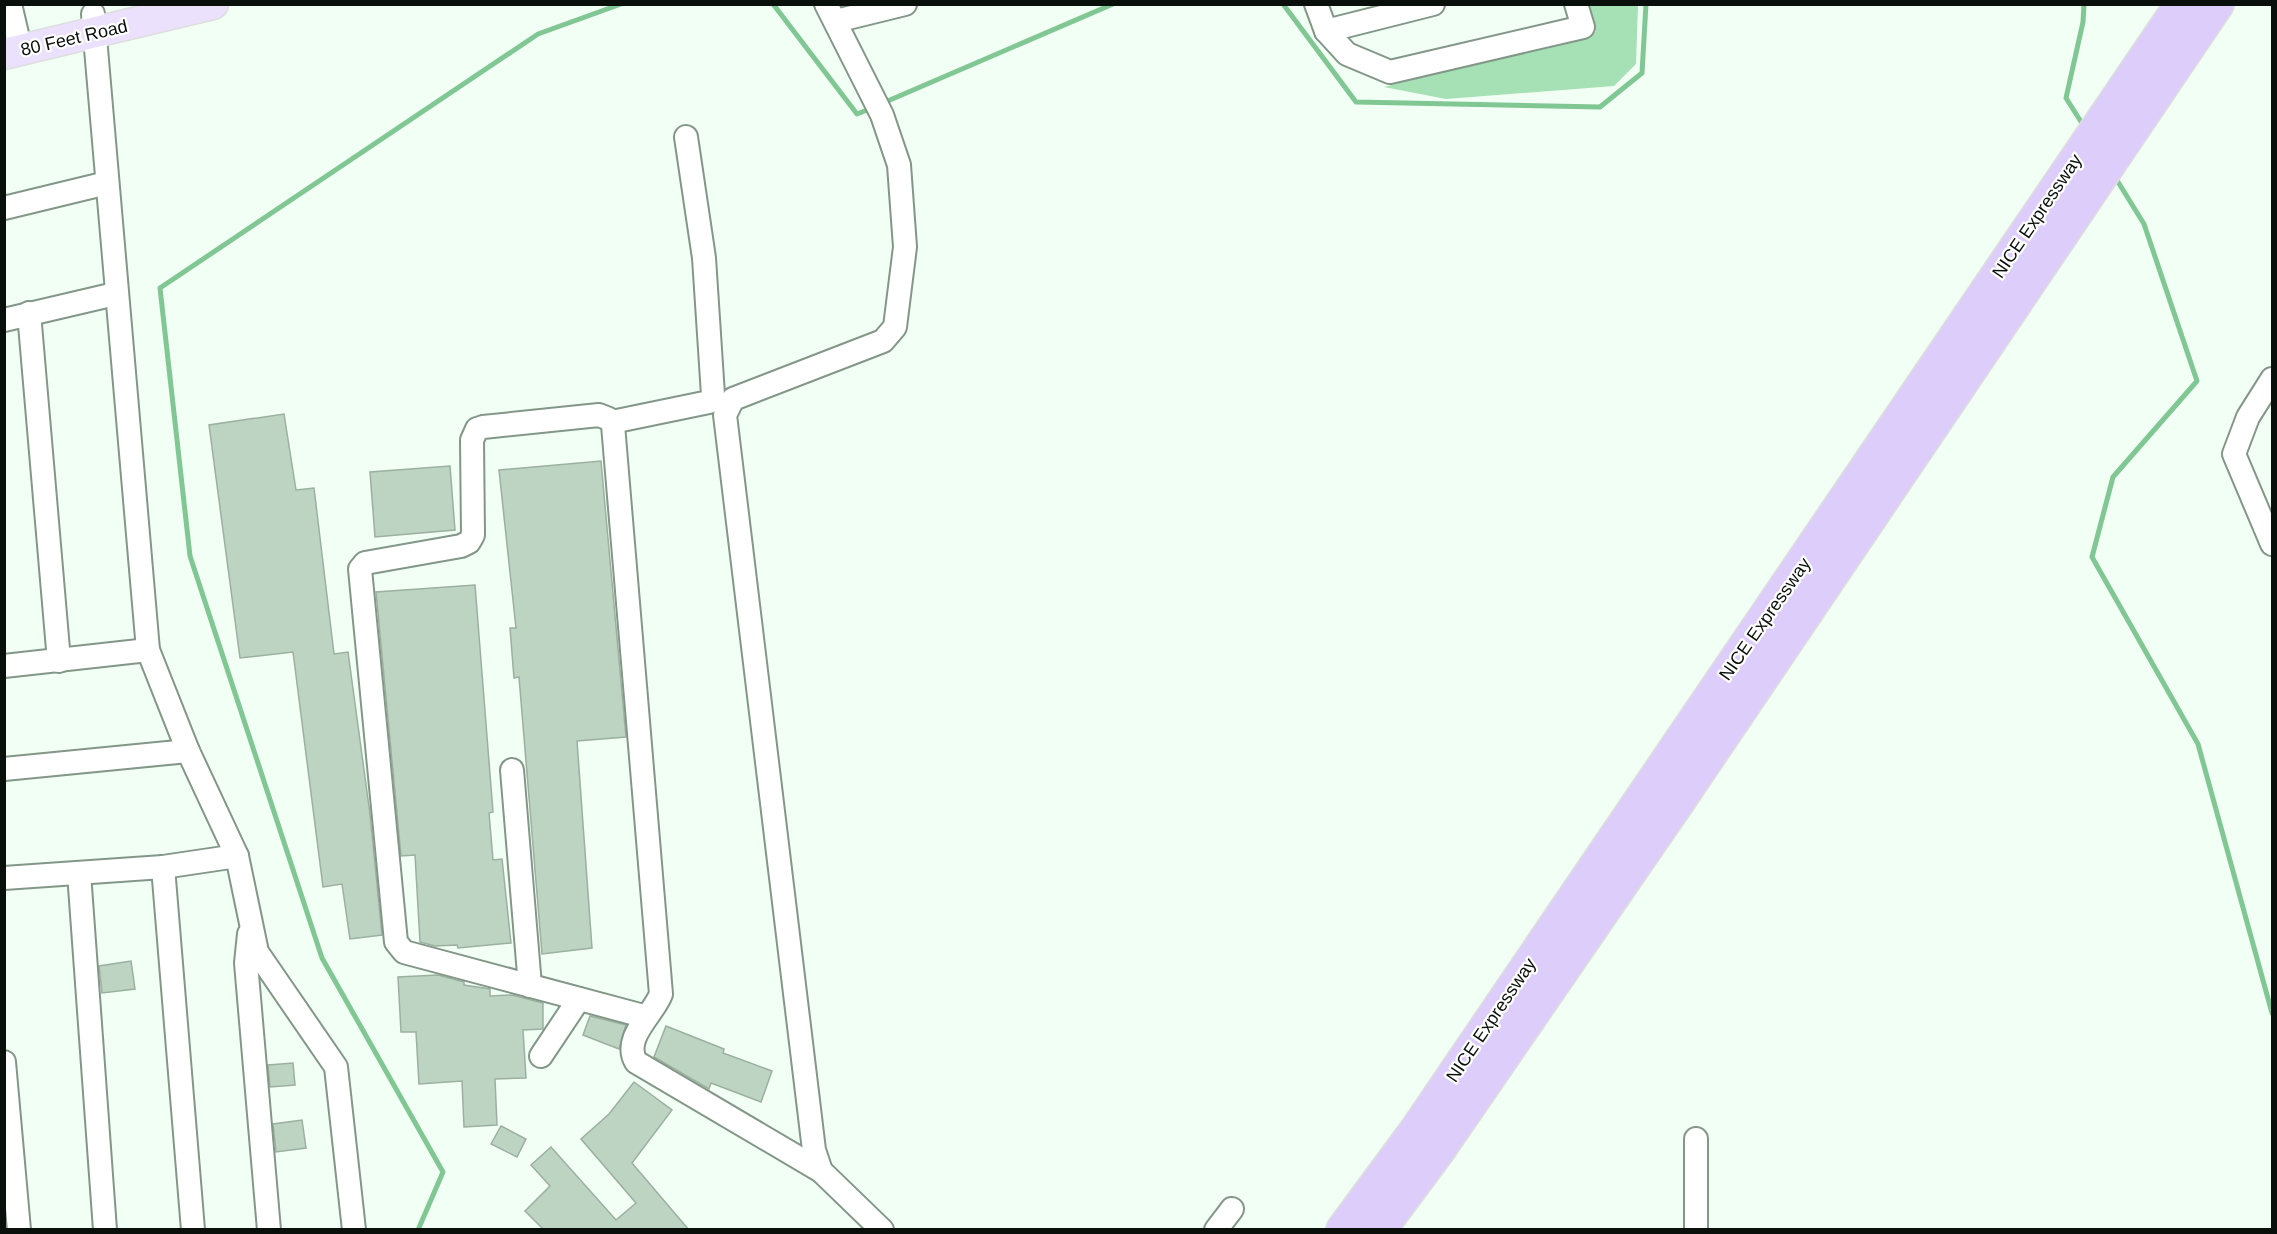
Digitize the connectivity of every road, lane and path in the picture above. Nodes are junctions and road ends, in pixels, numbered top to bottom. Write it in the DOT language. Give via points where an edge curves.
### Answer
graph roads {
  1 [pos="130,4"];
  2 [pos="213,4"];
  3 [pos="905,4"];
  4 [pos="1316,4"];
  5 [pos="1433,4"];
  6 [pos="1576,4"];
  7 [pos="2182,4"];
  8 [pos="2217,4"];
  9 [pos="831,13"];
  10 [pos="94,23"];
  11 [pos="1326,31"];
  12 [pos="11,35"];
  13 [pos="686,137"];
  14 [pos="2079,181"];
  15 [pos="107,183"];
  16 [pos="4,208"];
  17 [pos="115,294"];
  18 [pos="29,314"];
  19 [pos="4,320"];
  20 [pos="2272,379"];
  21 [pos="612,422"];
  22 [pos="2272,544"];
  23 [pos="148,650"];
  24 [pos="59,661"];
  25 [pos="4,666"];
  26 [pos="188,751"];
  27 [pos="4,769"];
  28 [pos="512,771"];
  29 [pos="237,856"];
  30 [pos="164,867"];
  31 [pos="79,873"];
  32 [pos="4,878"];
  33 [pos="251,923"];
  34 [pos="530,986"];
  35 [pos="579,999"];
  36 [pos="647,1017"];
  37 [pos="541,1056"];
  38 [pos="4,1062"];
  39 [pos="1696,1139"];
  40 [pos="821,1171"];
  41 [pos="1232,1209"];
  42 [pos="19,1230"];
  43 [pos="105,1230"];
  44 [pos="194,1230"];
  45 [pos="269,1230"];
  46 [pos="354,1230"];
  47 [pos="882,1230"];
  48 [pos="1216,1230"];
  49 [pos="1343,1230"];
  50 [pos="1379,1230"];
  51 [pos="1696,1230"];
  1 -- 10 [label="main road, 80 Feet Road"];
  2 -- 10 [label="main road, 80 Feet Road"];
  3 -- 9 [label="street"];
  4 -- 11 [label="street"];
  5 -- 11 [label="street"];
  6 -- 11 [label="street" via="1583,27 1390,72 1347,54"];
  7 -- 14 [label="highway, NICE Expressway" via="2104,117"];
  8 -- 14 [label="highway, NICE Expressway" via="2118,149"];
  9 -- 40 [label="street" via="882,115 899,165 906,247 893,331 883,341 733,399 725,415 812,1138"];
  10 -- 12 [label="main road, 80 Feet Road"];
  10 -- 15 [label="street"];
  13 -- 21 [label="street" via="704,258 713,395 709,402"];
  14 -- 49 [label="highway, NICE Expressway" via="1875,459 1416,1131"];
  14 -- 50 [label="highway, NICE Expressway" via="1672,810"];
  15 -- 16 [label="street"];
  15 -- 17 [label="street"];
  17 -- 18 [label="street"];
  17 -- 23 [label="street"];
  18 -- 19 [label="street"];
  18 -- 24 [label="street"];
  20 -- 22 [label="street" via="2248,417 2234,454"];
  21 -- 34 [label="street" via="599,415 477,429 472,440 473,535 469,542 365,563 360,570 398,946 404,952"];
  21 -- 36 [label="street" via="661,994"];
  23 -- 24 [label="street"];
  23 -- 26 [label="street"];
  24 -- 25 [label="street"];
  26 -- 27 [label="street"];
  26 -- 29 [label="street"];
  28 -- 34 [label="street"];
  29 -- 30 [label="street"];
  29 -- 33 [label="street"];
  30 -- 31 [label="street"];
  30 -- 44 [label="street"];
  31 -- 32 [label="street"];
  31 -- 43 [label="street"];
  33 -- 45 [label="street" via="246,963"];
  33 -- 46 [label="street" via="259,956 336,1067"];
  34 -- 35 [label="street"];
  35 -- 36 [label="street"];
  35 -- 37 [label="street"];
  36 -- 40 [label="street" via="631,1045 636,1062"];
  38 -- 42 [label="street"];
  39 -- 51 [label="street"];
  40 -- 47 [label="street"];
  41 -- 48 [label="street"];
}
